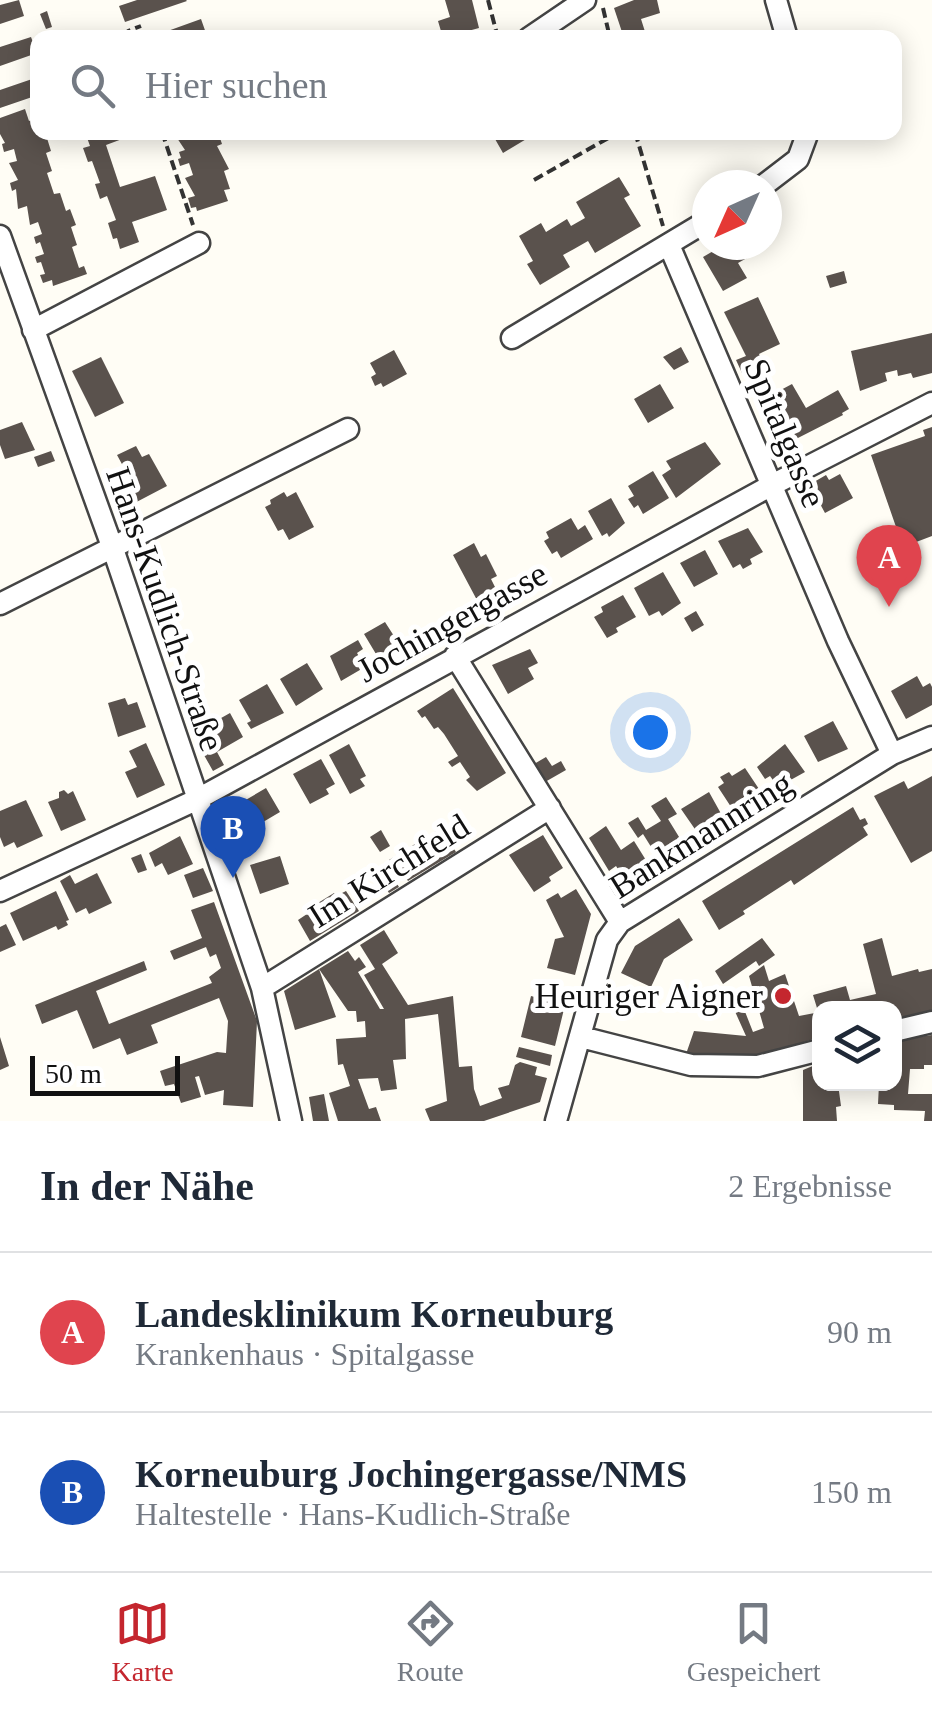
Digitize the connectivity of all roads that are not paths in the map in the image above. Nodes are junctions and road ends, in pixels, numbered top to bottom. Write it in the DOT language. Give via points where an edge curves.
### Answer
graph roads {
  1 [pos="585,0"];
  2 [pos="776,0"];
  3 [pos="541,30"];
  4 [pos="785,30"];
  5 [pos="805,140"];
  6 [pos="782,171"];
  7 [pos="692,230"];
  8 [pos="0,236"];
  9 [pos="199,244"];
  10 [pos="669,245"];
  11 [pos="4,259"];
  12 [pos="33,330"];
  13 [pos="512,338"];
  14 [pos="932,403"];
  15 [pos="348,428"];
  16 [pos="772,485"];
  17 [pos="113,548"];
  18 [pos="0,604"];
  19 [pos="455,656"];
  20 [pos="932,737"];
  21 [pos="892,754"];
  22 [pos="196,800"];
  23 [pos="550,808"];
  24 [pos="0,891"];
  25 [pos="620,922"];
  26 [pos="262,988"];
  27 [pos="932,1022"];
  28 [pos="902,1029"];
  29 [pos="581,1038"];
  30 [pos="812,1052"];
  31 [pos="290,1121"];
  32 [pos="556,1121"];
  1 -- 3 [label="street"];
  2 -- 4 [label="street"];
  5 -- 6 [label="street" via="798,159"];
  7 -- 10 [label="street"];
  8 -- 11 [label="street, Hans-Kudlich-Straße"];
  9 -- 12 [label="street"];
  10 -- 13 [label="street"];
  10 -- 16 [label="street, Spitalgasse"];
  11 -- 12 [label="street, Hans-Kudlich-Straße"];
  12 -- 17 [label="street, Hans-Kudlich-Straße"];
  14 -- 16 [label="street, Jochingergasse"];
  15 -- 17 [label="street"];
  16 -- 19 [label="street, Jochingergasse"];
  16 -- 21 [label="street, Spitalgasse"];
  17 -- 18 [label="street"];
  17 -- 22 [label="street, Hans-Kudlich-Straße"];
  19 -- 22 [label="street, Jochingergasse"];
  19 -- 23 [label="street"];
  20 -- 21 [label="street, Bankmannring"];
  21 -- 25 [label="street, Bankmannring"];
  22 -- 24 [label="street, Jochingergasse"];
  22 -- 26 [label="street, Hans-Kudlich-Straße"];
  23 -- 25 [label="street"];
  23 -- 26 [label="street, Im Kirchfeld"];
  25 -- 29 [label="street, Bankmannring" via="607,940"];
  26 -- 31 [label="street, Hans-Kudlich-Straße"];
  27 -- 28 [label="street"];
  29 -- 30 [label="street" via="690,1066 758,1066"];
  29 -- 32 [label="street, Bankmannring"];
}
